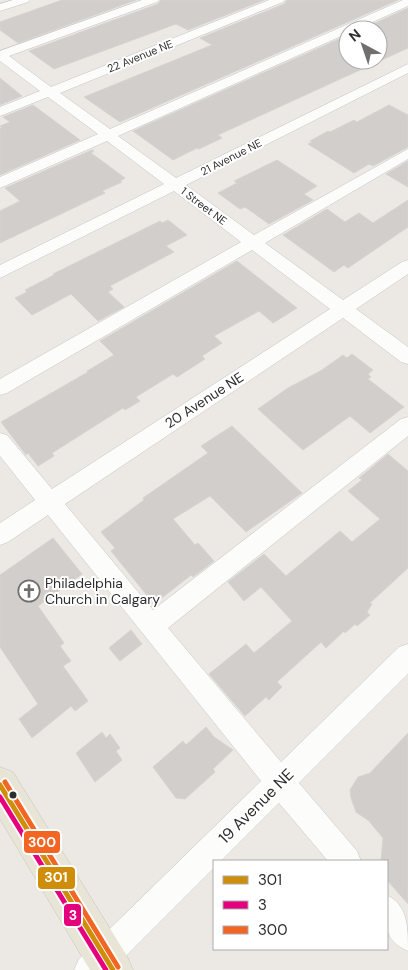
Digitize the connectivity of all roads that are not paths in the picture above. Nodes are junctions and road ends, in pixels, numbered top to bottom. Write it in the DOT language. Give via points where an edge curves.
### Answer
graph roads {
  1 [pos="24,0"];
  2 [pos="153,0"];
  3 [pos="279,0"];
  4 [pos="408,2"];
  5 [pos="0,8"];
  6 [pos="0,55"];
  7 [pos="408,68"];
  8 [pos="50,92"];
  9 [pos="0,112"];
  10 [pos="108,135"];
  11 [pos="408,153"];
  12 [pos="0,183"];
  13 [pos="175,184"];
  14 [pos="252,242"];
  15 [pos="408,266"];
  16 [pos="0,272"];
  17 [pos="343,309"];
  18 [pos="408,357"];
  19 [pos="0,388"];
  20 [pos="408,425"];
  21 [pos="0,440"];
  22 [pos="50,502"];
  23 [pos="0,535"];
  24 [pos="151,626"];
  25 [pos="408,656"];
  26 [pos="280,782"];
  27 [pos="0,784"];
  28 [pos="346,860"];
  29 [pos="388,911"];
  30 [pos="408,936"];
  31 [pos="102,965"];
  1 -- 5 [label="street"];
  2 -- 6 [label="street"];
  3 -- 8 [label="street, 22 Avenue NE"];
  4 -- 10 [label="street"];
  6 -- 8 [label="street, 1 Street NE"];
  7 -- 13 [label="street, 21 Avenue NE"];
  8 -- 9 [label="street, 22 Avenue NE"];
  8 -- 10 [label="street, 1 Street NE"];
  10 -- 12 [label="street"];
  10 -- 13 [label="street, 1 Street NE"];
  11 -- 14 [label="street"];
  13 -- 14 [label="street, 1 Street NE"];
  13 -- 16 [label="street, 21 Avenue NE"];
  14 -- 17 [label="street, 1 Street NE"];
  14 -- 19 [label="street"];
  15 -- 17 [label="street, 20 Avenue NE"];
  17 -- 18 [label="street, 1 Street NE"];
  17 -- 22 [label="street, 20 Avenue NE"];
  20 -- 24 [label="street"];
  21 -- 22 [label="street"];
  22 -- 23 [label="street, 20 Avenue NE"];
  22 -- 24 [label="street"];
  24 -- 26 [label="street"];
  25 -- 26 [label="street, 19 Avenue NE"];
  26 -- 28 [label="street"];
  26 -- 31 [label="street, 19 Avenue NE"];
  27 -- 31 [label="main road"];
  29 -- 30 [label="street"];
}
